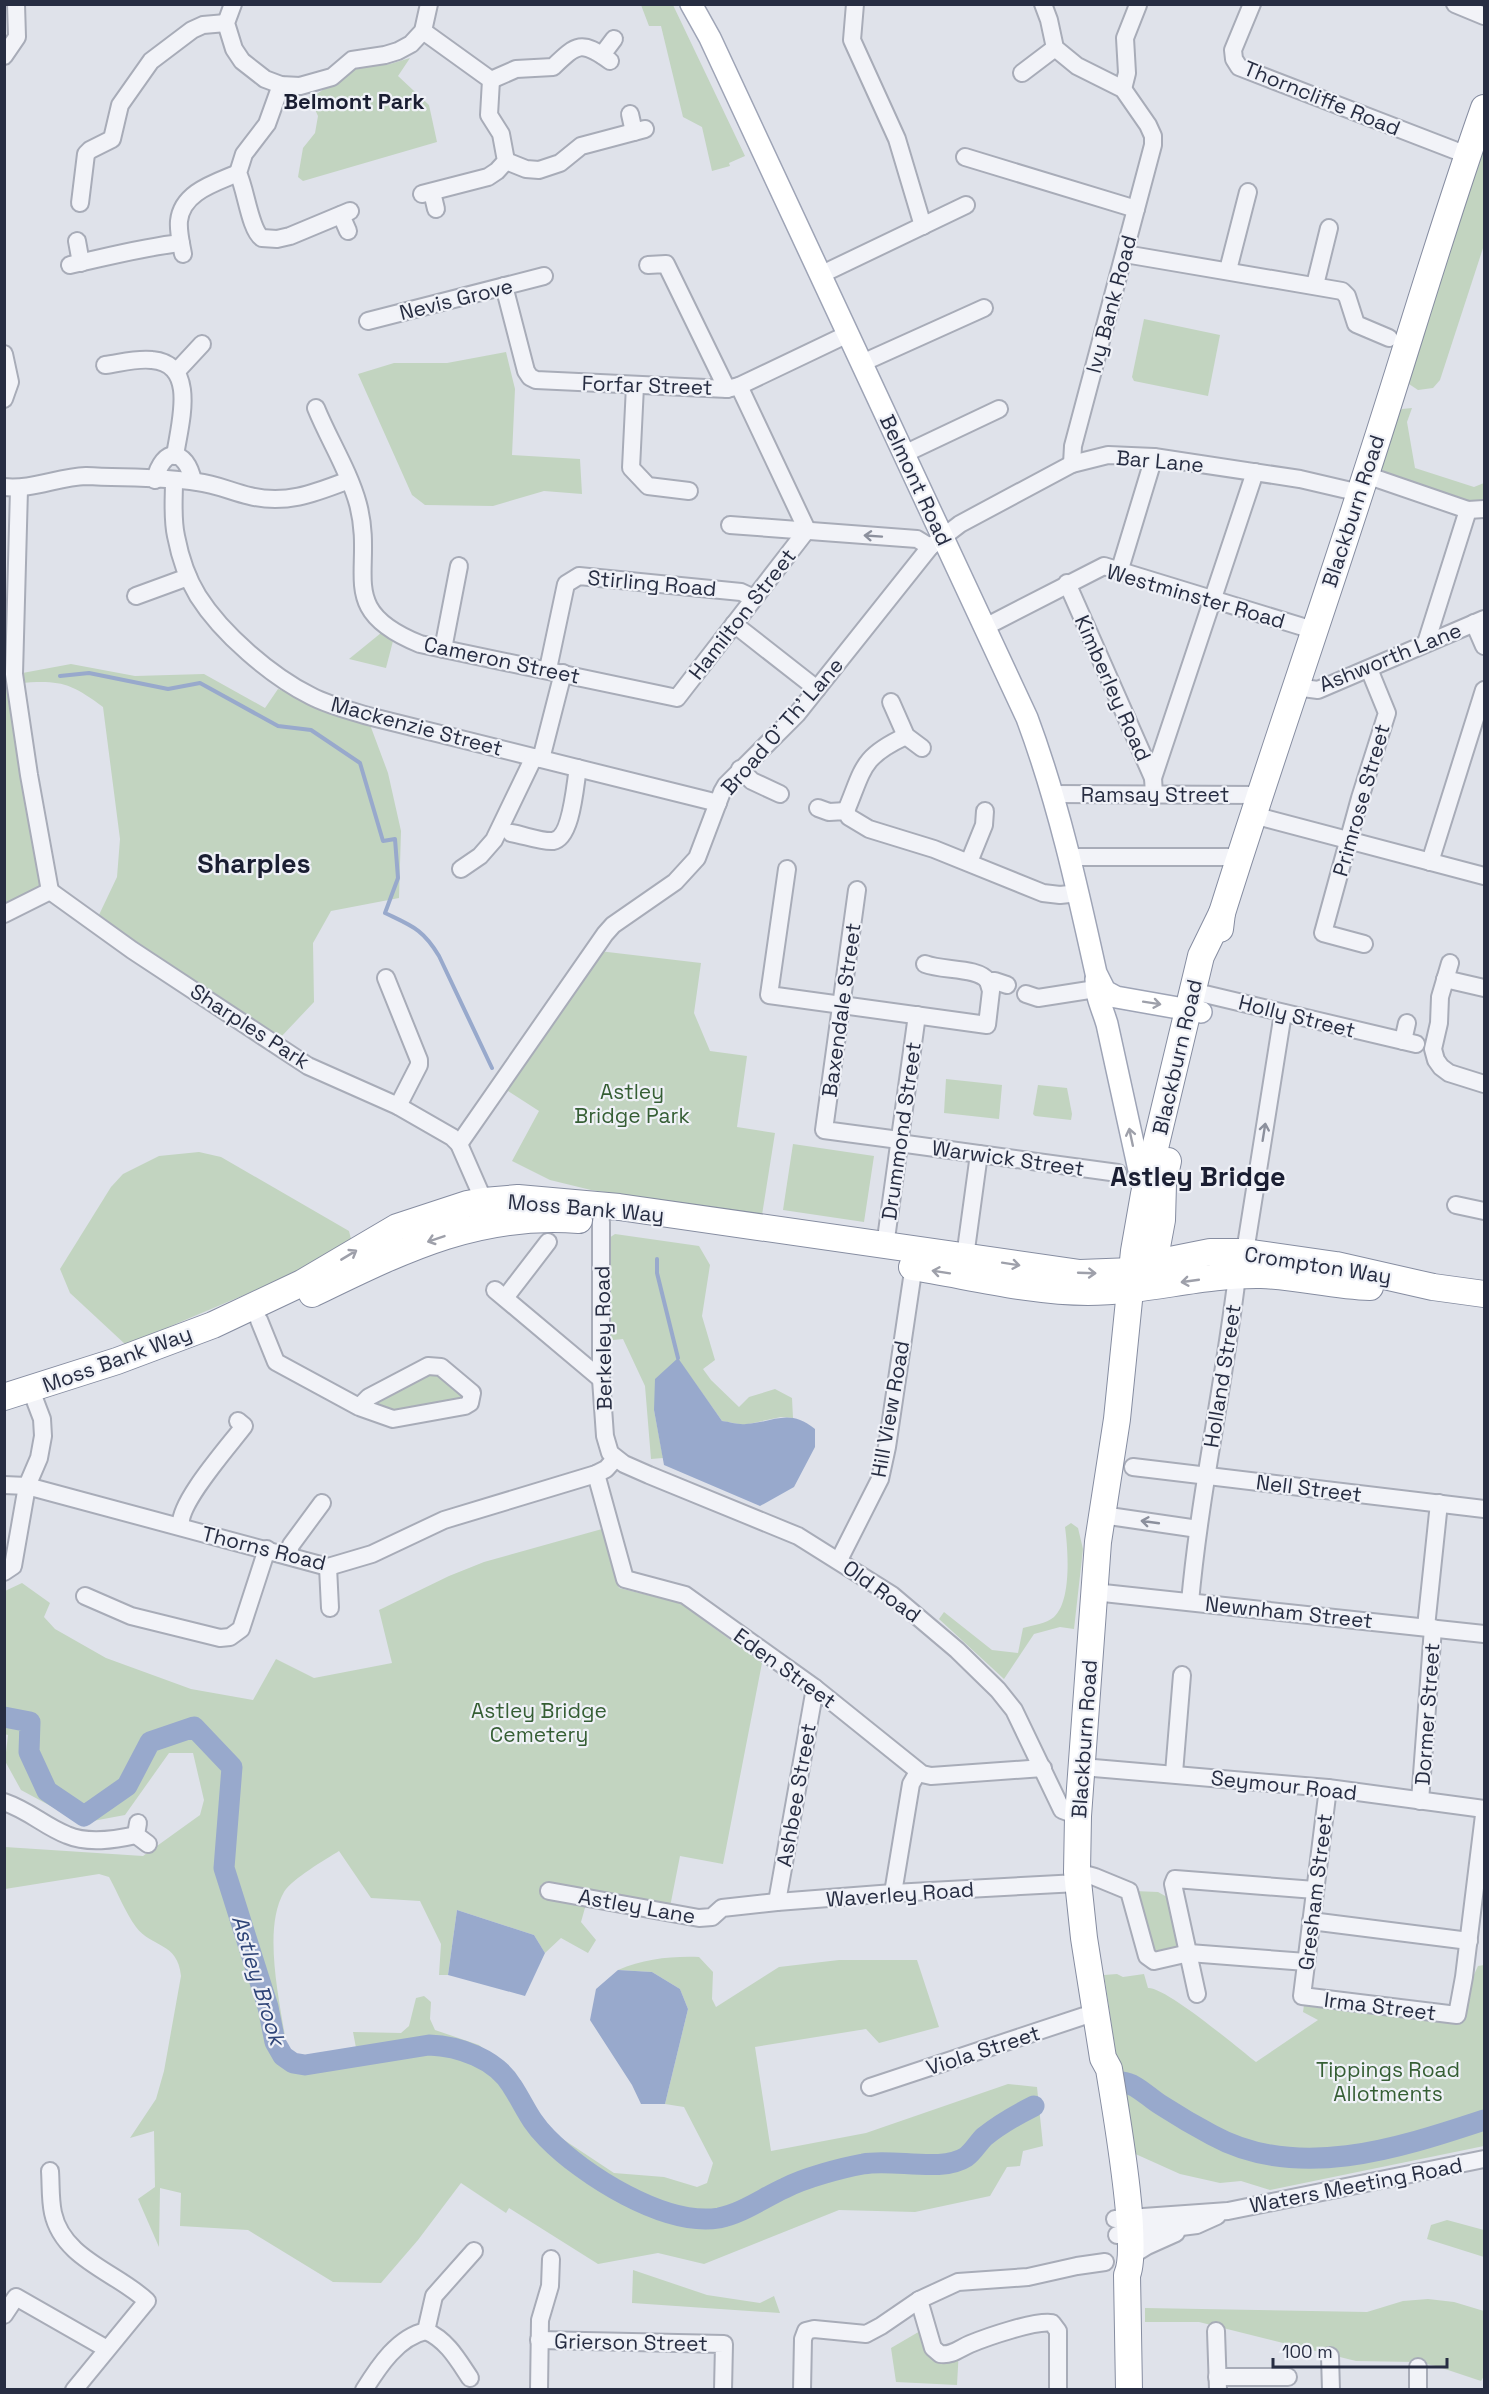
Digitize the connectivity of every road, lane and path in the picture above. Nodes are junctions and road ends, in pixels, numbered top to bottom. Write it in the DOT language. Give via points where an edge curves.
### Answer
graph roads {
  1 [pos="15,4"];
  2 [pos="233,4"];
  3 [pos="429,4"];
  4 [pos="691,4"];
  5 [pos="855,4"];
  6 [pos="1043,4"];
  7 [pos="1252,4"];
  8 [pos="1455,4"];
  9 [pos="1138,5"];
  10 [pos="1485,16"];
  11 [pos="226,23"];
  12 [pos="423,31"];
  13 [pos="614,39"];
  14 [pos="1055,48"];
  15 [pos="4,56"];
  16 [pos="1022,73"];
  17 [pos="491,80"];
  18 [pos="281,85"];
  19 [pos="1123,90"];
  20 [pos="1485,108"];
  21 [pos="630,114"];
  22 [pos="1467,155"];
  23 [pos="965,157"];
  24 [pos="506,161"];
  25 [pos="238,173"];
  26 [pos="1248,192"];
  27 [pos="80,203"];
  28 [pos="966,205"];
  29 [pos="436,209"];
  30 [pos="1136,209"];
  31 [pos="923,226"];
  32 [pos="1329,228"];
  33 [pos="348,231"];
  34 [pos="77,241"];
  35 [pos="1125,254"];
  36 [pos="648,265"];
  37 [pos="1228,270"];
  38 [pos="820,275"];
  39 [pos="544,276"];
  40 [pos="1316,285"];
  41 [pos="504,286"];
  42 [pos="984,308"];
  43 [pos="368,321"];
  44 [pos="848,334"];
  45 [pos="1389,338"];
  46 [pos="202,344"];
  47 [pos="4,354"];
  48 [pos="862,363"];
  49 [pos="105,365"];
  50 [pos="176,372"];
  51 [pos="635,386"];
  52 [pos="733,387"];
  53 [pos="4,399"];
  54 [pos="316,408"];
  55 [pos="999,409"];
  56 [pos="904,454"];
  57 [pos="175,456"];
  58 [pos="1154,457"];
  59 [pos="1072,464"];
  60 [pos="1255,472"];
  61 [pos="155,480"];
  62 [pos="349,480"];
  63 [pos="174,481"];
  64 [pos="193,481"];
  65 [pos="1363,484"];
  66 [pos="12,488"];
  67 [pos="689,491"];
  68 [pos="1476,509"];
  69 [pos="730,525"];
  70 [pos="807,530"];
  71 [pos="936,542"];
  72 [pos="459,566"];
  73 [pos="1120,569"];
  74 [pos="188,577"];
  75 [pos="1067,583"];
  76 [pos="136,596"];
  77 [pos="754,598"];
  78 [pos="1212,598"];
  79 [pos="1479,621"];
  80 [pos="734,624"];
  81 [pos="985,627"];
  82 [pos="1313,630"];
  83 [pos="1426,643"];
  84 [pos="1485,646"];
  85 [pos="443,649"];
  86 [pos="1369,669"];
  87 [pos="555,671"];
  88 [pos="1295,687"];
  89 [pos="817,689"];
  90 [pos="1485,690"];
  91 [pos="677,698"];
  92 [pos="891,702"];
  93 [pos="906,736"];
  94 [pos="922,748"];
  95 [pos="537,758"];
  96 [pos="578,768"];
  97 [pos="740,769"];
  98 [pos="1154,786"];
  99 [pos="780,794"];
  100 [pos="1052,794"];
  101 [pos="718,803"];
  102 [pos="1256,805"];
  103 [pos="986,807"];
  104 [pos="818,808"];
  105 [pos="846,811"];
  106 [pos="511,833"];
  107 [pos="1348,840"];
  108 [pos="1070,857"];
  109 [pos="1240,857"];
  110 [pos="969,862"];
  111 [pos="1430,862"];
  112 [pos="787,869"];
  113 [pos="459,870"];
  114 [pos="1485,876"];
  115 [pos="857,890"];
  116 [pos="50,891"];
  117 [pos="1079,893"];
  118 [pos="4,914"];
  119 [pos="1364,944"];
  120 [pos="925,964"];
  121 [pos="386,978"];
  122 [pos="988,981"];
  123 [pos="1007,985"];
  124 [pos="1485,988"];
  125 [pos="1103,992"];
  126 [pos="1026,994"];
  127 [pos="1196,1001"];
  128 [pos="841,1005"];
  129 [pos="1283,1012"];
  130 [pos="917,1015"];
  131 [pos="1407,1023"];
  132 [pos="1485,1084"];
  133 [pos="398,1106"];
  134 [pos="824,1130"];
  135 [pos="899,1142"];
  136 [pos="459,1144"];
  137 [pos="979,1154"];
  138 [pos="1118,1173"];
  139 [pos="1154,1189"];
  140 [pos="1456,1204"];
  141 [pos="1485,1211"];
  142 [pos="478,1214"];
  143 [pos="1162,1220"];
  144 [pos="601,1222"];
  145 [pos="548,1242"];
  146 [pos="885,1246"];
  147 [pos="1210,1252"];
  148 [pos="965,1257"];
  149 [pos="914,1259"];
  150 [pos="1241,1264"];
  151 [pos="1142,1276"];
  152 [pos="1086,1292"];
  153 [pos="1485,1294"];
  154 [pos="259,1320"];
  155 [pos="1126,1342"];
  156 [pos="601,1379"];
  157 [pos="34,1396"];
  158 [pos="4,1397"];
  159 [pos="359,1407"];
  160 [pos="4,1412"];
  161 [pos="1117,1419"];
  162 [pos="238,1421"];
  163 [pos="613,1456"];
  164 [pos="1133,1467"];
  165 [pos="596,1474"];
  166 [pos="1205,1476"];
  167 [pos="4,1485"];
  168 [pos="27,1486"];
  169 [pos="322,1503"];
  170 [pos="1439,1503"];
  171 [pos="1485,1509"];
  172 [pos="1102,1515"];
  173 [pos="181,1527"];
  174 [pos="1198,1529"];
  175 [pos="267,1549"];
  176 [pos="288,1555"];
  177 [pos="839,1560"];
  178 [pos="328,1567"];
  179 [pos="4,1572"];
  180 [pos="1094,1592"];
  181 [pos="85,1596"];
  182 [pos="1190,1602"];
  183 [pos="330,1608"];
  184 [pos="1429,1627"];
  185 [pos="1485,1634"];
  186 [pos="1182,1675"];
  187 [pos="815,1688"];
  188 [pos="1082,1767"];
  189 [pos="1043,1768"];
  190 [pos="918,1772"];
  191 [pos="1174,1773"];
  192 [pos="1328,1788"];
  193 [pos="1420,1801"];
  194 [pos="4,1802"];
  195 [pos="1485,1809"];
  196 [pos="1485,1815"];
  197 [pos="1078,1816"];
  198 [pos="141,1834"];
  199 [pos="1078,1878"];
  200 [pos="549,1890"];
  201 [pos="1315,1890"];
  202 [pos="893,1893"];
  203 [pos="777,1902"];
  204 [pos="722,1908"];
  205 [pos="1311,1921"];
  206 [pos="1468,1941"];
  207 [pos="1189,1953"];
  208 [pos="1306,1962"];
  209 [pos="1197,1994"];
  210 [pos="1302,1996"];
  211 [pos="1096,2012"];
  212 [pos="870,2087"];
  213 [pos="1485,2159"];
  214 [pos="50,2171"];
  215 [pos="1228,2211"];
  216 [pos="1124,2239"];
  217 [pos="474,2251"];
  218 [pos="551,2259"];
  219 [pos="1105,2262"];
  220 [pos="919,2300"];
  221 [pos="4,2315"];
  222 [pos="426,2331"];
  223 [pos="1216,2331"];
  224 [pos="539,2340"];
  225 [pos="107,2349"];
  226 [pos="1330,2356"];
  227 [pos="1418,2367"];
  228 [pos="462,2377"];
  229 [pos="1288,2377"];
  230 [pos="1217,2383"];
  231 [pos="74,2390"];
  232 [pos="364,2390"];
  233 [pos="539,2390"];
  234 [pos="723,2390"];
  235 [pos="802,2390"];
  236 [pos="1058,2390"];
  237 [pos="1129,2390"];
  238 [pos="1331,2390"];
  239 [pos="1418,2390"];
  1 -- 15 [label="street" via="17,37"];
  2 -- 11 [label="street"];
  3 -- 12 [label="street"];
  4 -- 38 [label="main road, Belmont Road"];
  5 -- 31 [label="street" via="852,40 897,139"];
  6 -- 14 [label="street"];
  7 -- 22 [label="street, Thorncliffe Road" via="1233,50 1239,67"];
  8 -- 10 [label="street"];
  9 -- 19 [label="street" via="1125,38 1127,73"];
  11 -- 18 [label="street" via="242,61 265,79"];
  11 -- 27 [label="street" via="192,30 151,61 120,105 118,143 86,154 76,184"];
  12 -- 17 [label="street"];
  12 -- 18 [label="street" via="398,51 352,60 320,82"];
  13 -- 17 [label="street" via="606,58 580,47 571,49 553,67 516,69"];
  14 -- 16 [label="street"];
  14 -- 19 [label="street" via="1077,66"];
  17 -- 24 [label="street" via="489,115 501,134"];
  18 -- 25 [label="street" via="267,124 244,154"];
  19 -- 30 [label="street, Ivy Bank Road" via="1153,136"];
  20 -- 22 [label="highway, Blackburn Road"];
  21 -- 24 [label="street" via="639,130 581,146 560,164 539,170"];
  22 -- 65 [label="highway, Blackburn Road"];
  23 -- 30 [label="street"];
  24 -- 29 [label="street" via="488,177 427,193"];
  25 -- 33 [label="street" via="254,229 262,238 290,236 346,213"];
  25 -- 34 [label="street" via="207,186 185,204 178,224 182,248 144,248 76,264"];
  26 -- 37 [label="street"];
  28 -- 31 [label="street"];
  30 -- 35 [label="street, Ivy Bank Road"];
  31 -- 38 [label="street"];
  32 -- 40 [label="street"];
  35 -- 37 [label="street"];
  35 -- 59 [label="street, Ivy Bank Road" via="1073,446"];
  36 -- 52 [label="street" via="666,264"];
  37 -- 40 [label="street"];
  38 -- 44 [label="main road, Belmont Road"];
  39 -- 41 [label="street, Nevis Grove"];
  40 -- 45 [label="street" via="1345,293 1356,324"];
  41 -- 43 [label="street, Nevis Grove"];
  41 -- 51 [label="street, Forfar Street" via="530,377"];
  42 -- 48 [label="street"];
  44 -- 48 [label="main road, Belmont Road"];
  44 -- 52 [label="street, Forfar Street"];
  46 -- 50 [label="street"];
  47 -- 53 [label="street" via="10,382"];
  48 -- 56 [label="main road, Belmont Road"];
  49 -- 50 [label="street" via="150,359"];
  50 -- 57 [label="street" via="184,398"];
  51 -- 52 [label="street, Forfar Street"];
  51 -- 67 [label="street" via="631,468 648,486"];
  52 -- 70 [label="street"];
  54 -- 62 [label="street, Cameron Street"];
  55 -- 56 [label="street"];
  56 -- 71 [label="main road, Belmont Road"];
  57 -- 61 [label="street" via="161,463"];
  57 -- 64 [label="street" via="189,464"];
  58 -- 59 [label="street, Bar Lane" via="1108,455"];
  58 -- 60 [label="street, Bar Lane"];
  58 -- 73 [label="street"];
  59 -- 71 [label="street, Bar Lane" via="980,513"];
  60 -- 65 [label="street, Bar Lane"];
  60 -- 78 [label="street"];
  61 -- 63 [label="street"];
  61 -- 66 [label="street" via="74,477"];
  62 -- 64 [label="street" via="284,500"];
  62 -- 85 [label="street, Cameron Street" via="363,528 362,593 367,605 393,631 420,644"];
  63 -- 64 [label="street"];
  63 -- 74 [label="street, Mackenzie Street" via="175,534"];
  65 -- 68 [label="street, Bar Lane"];
  65 -- 82 [label="highway, Blackburn Road"];
  66 -- 116 [label="street" via="14,674"];
  68 -- 83 [label="street"];
  69 -- 70 [label="street"];
  71 -- 70 [label="street, one-way"];
  70 -- 77 [label="street, Hamilton Street"];
  71 -- 81 [label="main road, Belmont Road"];
  71 -- 89 [label="street, Broad O' Th' Lane"];
  72 -- 85 [label="street"];
  73 -- 75 [label="street, Westminster Road" via="1099,567"];
  73 -- 78 [label="street, Westminster Road"];
  74 -- 76 [label="street"];
  74 -- 95 [label="street, Mackenzie Street" via="208,611 223,627 261,662 311,696 372,717"];
  75 -- 81 [label="street, Westminster Road"];
  75 -- 98 [label="street, Kimberley Road"];
  77 -- 80 [label="street, Hamilton Street"];
  77 -- 87 [label="street, Stirling Road" via="741,592 579,576 566,584"];
  78 -- 82 [label="street, Westminster Road"];
  78 -- 98 [label="street"];
  79 -- 83 [label="street, Ashworth Lane"];
  79 -- 84 [label="street"];
  80 -- 89 [label="street"];
  80 -- 91 [label="street, Hamilton Street"];
  81 -- 100 [label="main road, Belmont Road" via="1027,718"];
  82 -- 88 [label="highway, Blackburn Road"];
  83 -- 86 [label="street, Ashworth Lane"];
  85 -- 87 [label="street, Cameron Street"];
  86 -- 88 [label="street, Ashworth Lane" via="1318,690"];
  86 -- 107 [label="street, Primrose Street" via="1387,713"];
  87 -- 91 [label="street, Cameron Street"];
  87 -- 95 [label="street, Stirling Road"];
  88 -- 102 [label="highway, Blackburn Road"];
  89 -- 97 [label="street, Broad O' Th' Lane" via="791,721"];
  90 -- 111 [label="street"];
  92 -- 93 [label="street"];
  93 -- 94 [label="street"];
  93 -- 105 [label="street" via="873,753"];
  95 -- 96 [label="street, Mackenzie Street"];
  95 -- 113 [label="street, Stirling Road" via="494,840 480,856"];
  96 -- 101 [label="street, Mackenzie Street"];
  96 -- 106 [label="street" via="566,831 561,837 549,841"];
  97 -- 99 [label="street" via="752,781"];
  97 -- 101 [label="street, Broad O' Th' Lane" via="726,785"];
  98 -- 100 [label="street, Ramsay Street"];
  98 -- 102 [label="street, Ramsay Street"];
  100 -- 108 [label="main road, Belmont Road"];
  101 -- 136 [label="street, Broad O' Th' Lane" via="697,858 681,878 605,934"];
  102 -- 107 [label="street, Ramsay Street"];
  102 -- 109 [label="highway, Blackburn Road"];
  103 -- 110 [label="street" via="984,825"];
  104 -- 105 [label="street"];
  105 -- 110 [label="street" via="869,829"];
  107 -- 111 [label="street, Ramsay Street"];
  107 -- 119 [label="street, Primrose Street" via="1323,933"];
  108 -- 109 [label="street"];
  108 -- 117 [label="main road, Belmont Road"];
  109 -- 127 [label="highway, Blackburn Road" via="1222,913 1218,946"];
  110 -- 117 [label="street" via="1042,893"];
  111 -- 114 [label="street, Ramsay Street"];
  112 -- 128 [label="street" via="769,994"];
  115 -- 128 [label="street, Baxendale Street"];
  116 -- 118 [label="street"];
  116 -- 133 [label="street, Sharples Park" via="308,1066"];
  117 -- 125 [label="main road, Belmont Road"];
  120 -- 122 [label="street" via="978,973"];
  121 -- 133 [label="street" via="418,1060"];
  122 -- 123 [label="street"];
  122 -- 130 [label="street" via="991,991 987,1025"];
  124 -- 132 [label="street" via="1448,971 1433,1049 1436,1060 1449,1073"];
  125 -- 126 [label="street" via="1038,998"];
  125 -- 127 [label="main road, one-way"];
  139 -- 125 [label="main road, Belmont Road, one-way"];
  127 -- 129 [label="street, Holly Street"];
  127 -- 139 [label="highway, Blackburn Road"];
  128 -- 130 [label="street"];
  128 -- 134 [label="street, Baxendale Street"];
  129 -- 131 [label="street, Holly Street" via="1409,1043"];
  150 -- 129 [label="street, Holland Street, one-way"];
  130 -- 135 [label="street, Drummond Street"];
  133 -- 136 [label="street, Sharples Park"];
  134 -- 135 [label="street, Warwick Street"];
  135 -- 137 [label="street, Warwick Street"];
  135 -- 146 [label="street, Drummond Street"];
  136 -- 142 [label="street"];
  137 -- 138 [label="street, Warwick Street"];
  137 -- 148 [label="street"];
  139 -- 143 [label="highway, Blackburn Road"];
  139 -- 151 [label="highway, Blackburn Road" via="1134,1251"];
  140 -- 141 [label="street"];
  142 -- 144 [label="highway, Moss Bank Way"];
  142 -- 146 [label="highway, Moss Bank Way" via="518,1198 619,1207"];
  142 -- 154 [label="highway, Moss Bank Way, one-way"];
  157 -- 142 [label="highway, Moss Bank Way, one-way" via="213,1324 302,1283 398,1227"];
  143 -- 147 [label="highway" via="1172,1235"];
  143 -- 151 [label="highway, Blackburn Road"];
  144 -- 149 [label="highway, Moss Bank Way"];
  144 -- 156 [label="street, Berkeley Road"];
  145 -- 156 [label="street" via="500,1294"];
  146 -- 149 [label="highway, Moss Bank Way"];
  147 -- 150 [label="highway, Crompton Way"];
  147 -- 151 [label="highway, Crompton Way"];
  148 -- 149 [label="highway, Moss Bank Way"];
  148 -- 151 [label="highway, Moss Bank Way, one-way" via="1080,1273"];
  152 -- 149 [label="highway, Moss Bank Way, one-way" via="1040,1288"];
  149 -- 177 [label="street, Hill View Road" via="880,1479"];
  150 -- 151 [label="highway, Crompton Way, one-way" via="1189,1281"];
  150 -- 153 [label="highway, Crompton Way" via="1366,1270 1433,1287"];
  150 -- 166 [label="street, Holland Street"];
  151 -- 152 [label="highway, Moss Bank Way"];
  151 -- 155 [label="highway, Blackburn Road"];
  151 -- 161 [label="highway, Blackburn Road"];
  152 -- 155 [label="highway" via="1113,1310"];
  154 -- 157 [label="highway, Moss Bank Way" via="120,1376"];
  154 -- 159 [label="street" via="276,1362"];
  155 -- 161 [label="highway, Blackburn Road"];
  156 -- 163 [label="street, Berkeley Road" via="605,1436"];
  157 -- 158 [label="highway, Moss Bank Way"];
  157 -- 160 [label="highway, Moss Bank Way"];
  157 -- 168 [label="street" via="43,1436"];
  159 -- 159 [label="street" via="393,1419 465,1406 472,1393 434,1365 369,1397"];
  161 -- 172 [label="highway, Blackburn Road"];
  162 -- 173 [label="street" via="244,1426 194,1492 181,1517"];
  163 -- 165 [label="street, Thorns Road" via="606,1469"];
  163 -- 177 [label="street, Old Road" via="649,1475 798,1536"];
  164 -- 166 [label="street, Nell Street"];
  165 -- 178 [label="street, Thorns Road" via="444,1520 372,1554"];
  165 -- 187 [label="street, Eden Street" via="625,1579 685,1595"];
  166 -- 170 [label="street, Nell Street"];
  166 -- 174 [label="street, Holland Street"];
  167 -- 168 [label="street, Thorns Road"];
  168 -- 173 [label="street, Thorns Road"];
  168 -- 179 [label="street" via="13,1566"];
  169 -- 176 [label="street"];
  170 -- 171 [label="street, Nell Street"];
  170 -- 184 [label="street, Dormer Street"];
  174 -- 172 [label="street, one-way"];
  172 -- 180 [label="highway, Blackburn Road"];
  173 -- 175 [label="street, Thorns Road"];
  174 -- 182 [label="street, Holland Street"];
  175 -- 176 [label="street, Thorns Road"];
  175 -- 181 [label="street" via="241,1629 230,1637 220,1638 131,1616"];
  176 -- 178 [label="street, Thorns Road"];
  177 -- 189 [label="street, Old Road" via="892,1595 998,1690 1014,1710"];
  178 -- 183 [label="street"];
  180 -- 182 [label="street, Newnham Street"];
  180 -- 188 [label="highway, Blackburn Road"];
  182 -- 184 [label="street, Newnham Street"];
  184 -- 185 [label="street, Newnham Street"];
  184 -- 193 [label="street, Dormer Street"];
  186 -- 191 [label="street"];
  187 -- 190 [label="street, Eden Street"];
  187 -- 203 [label="street, Ashbee Street"];
  188 -- 191 [label="street, Seymour Road"];
  188 -- 197 [label="highway, Blackburn Road"];
  189 -- 190 [label="street" via="931,1776"];
  189 -- 197 [label="street, Old Road" via="1062,1810"];
  190 -- 202 [label="street" via="911,1784"];
  191 -- 192 [label="street, Seymour Road"];
  192 -- 193 [label="street, Seymour Road"];
  192 -- 201 [label="street, Gresham Street"];
  193 -- 195 [label="street, Seymour Road"];
  194 -- 198 [label="street" via="24,1809 69,1836 109,1841"];
  196 -- 206 [label="street"];
  197 -- 199 [label="highway, Blackburn Road"];
  199 -- 202 [label="street, Waverley Road"];
  199 -- 207 [label="street" via="1095,1877 1129,1891 1150,1960 1157,1962"];
  199 -- 211 [label="highway, Blackburn Road"];
  200 -- 204 [label="street, Astley Lane" via="699,1918 712,1917"];
  201 -- 205 [label="street, Gresham Street"];
  201 -- 207 [label="street" via="1176,1879 1173,1884"];
  202 -- 203 [label="street, Waverley Road"];
  203 -- 204 [label="street, Waverley Road"];
  205 -- 206 [label="street"];
  205 -- 208 [label="street, Gresham Street"];
  206 -- 210 [label="street, Irma Street" via="1457,2016"];
  207 -- 208 [label="street"];
  207 -- 209 [label="street"];
  208 -- 210 [label="street, Gresham Street"];
  211 -- 212 [label="street, Viola Street"];
  211 -- 216 [label="highway, Blackburn Road" via="1103,2058 1109,2069"];
  213 -- 215 [label="street, Waters Meeting Road"];
  214 -- 225 [label="street" via="53,2215 68,2243 86,2260 147,2301"];
  215 -- 216 [label="street, Waters Meeting Road"];
  215 -- 216 [label="street, Waters Meeting Road" via="1197,2225"];
  216 -- 237 [label="highway, Blackburn Road"];
  217 -- 222 [label="street" via="466,2269 434,2296"];
  218 -- 224 [label="street"];
  219 -- 220 [label="street" via="1028,2277 968,2280"];
  220 -- 235 [label="street" via="872,2332 806,2331"];
  220 -- 236 [label="street" via="933,2348 940,2354 1036,2324 1052,2323 1058,2331"];
  221 -- 225 [label="street" via="16,2297"];
  222 -- 228 [label="street" via="446,2344"];
  222 -- 232 [label="street" via="399,2344"];
  223 -- 230 [label="street"];
  224 -- 233 [label="street"];
  224 -- 234 [label="street, Grierson Street" via="724,2344"];
  225 -- 231 [label="street"];
  226 -- 238 [label="street"];
  227 -- 239 [label="street"];
  229 -- 230 [label="street"];
}
